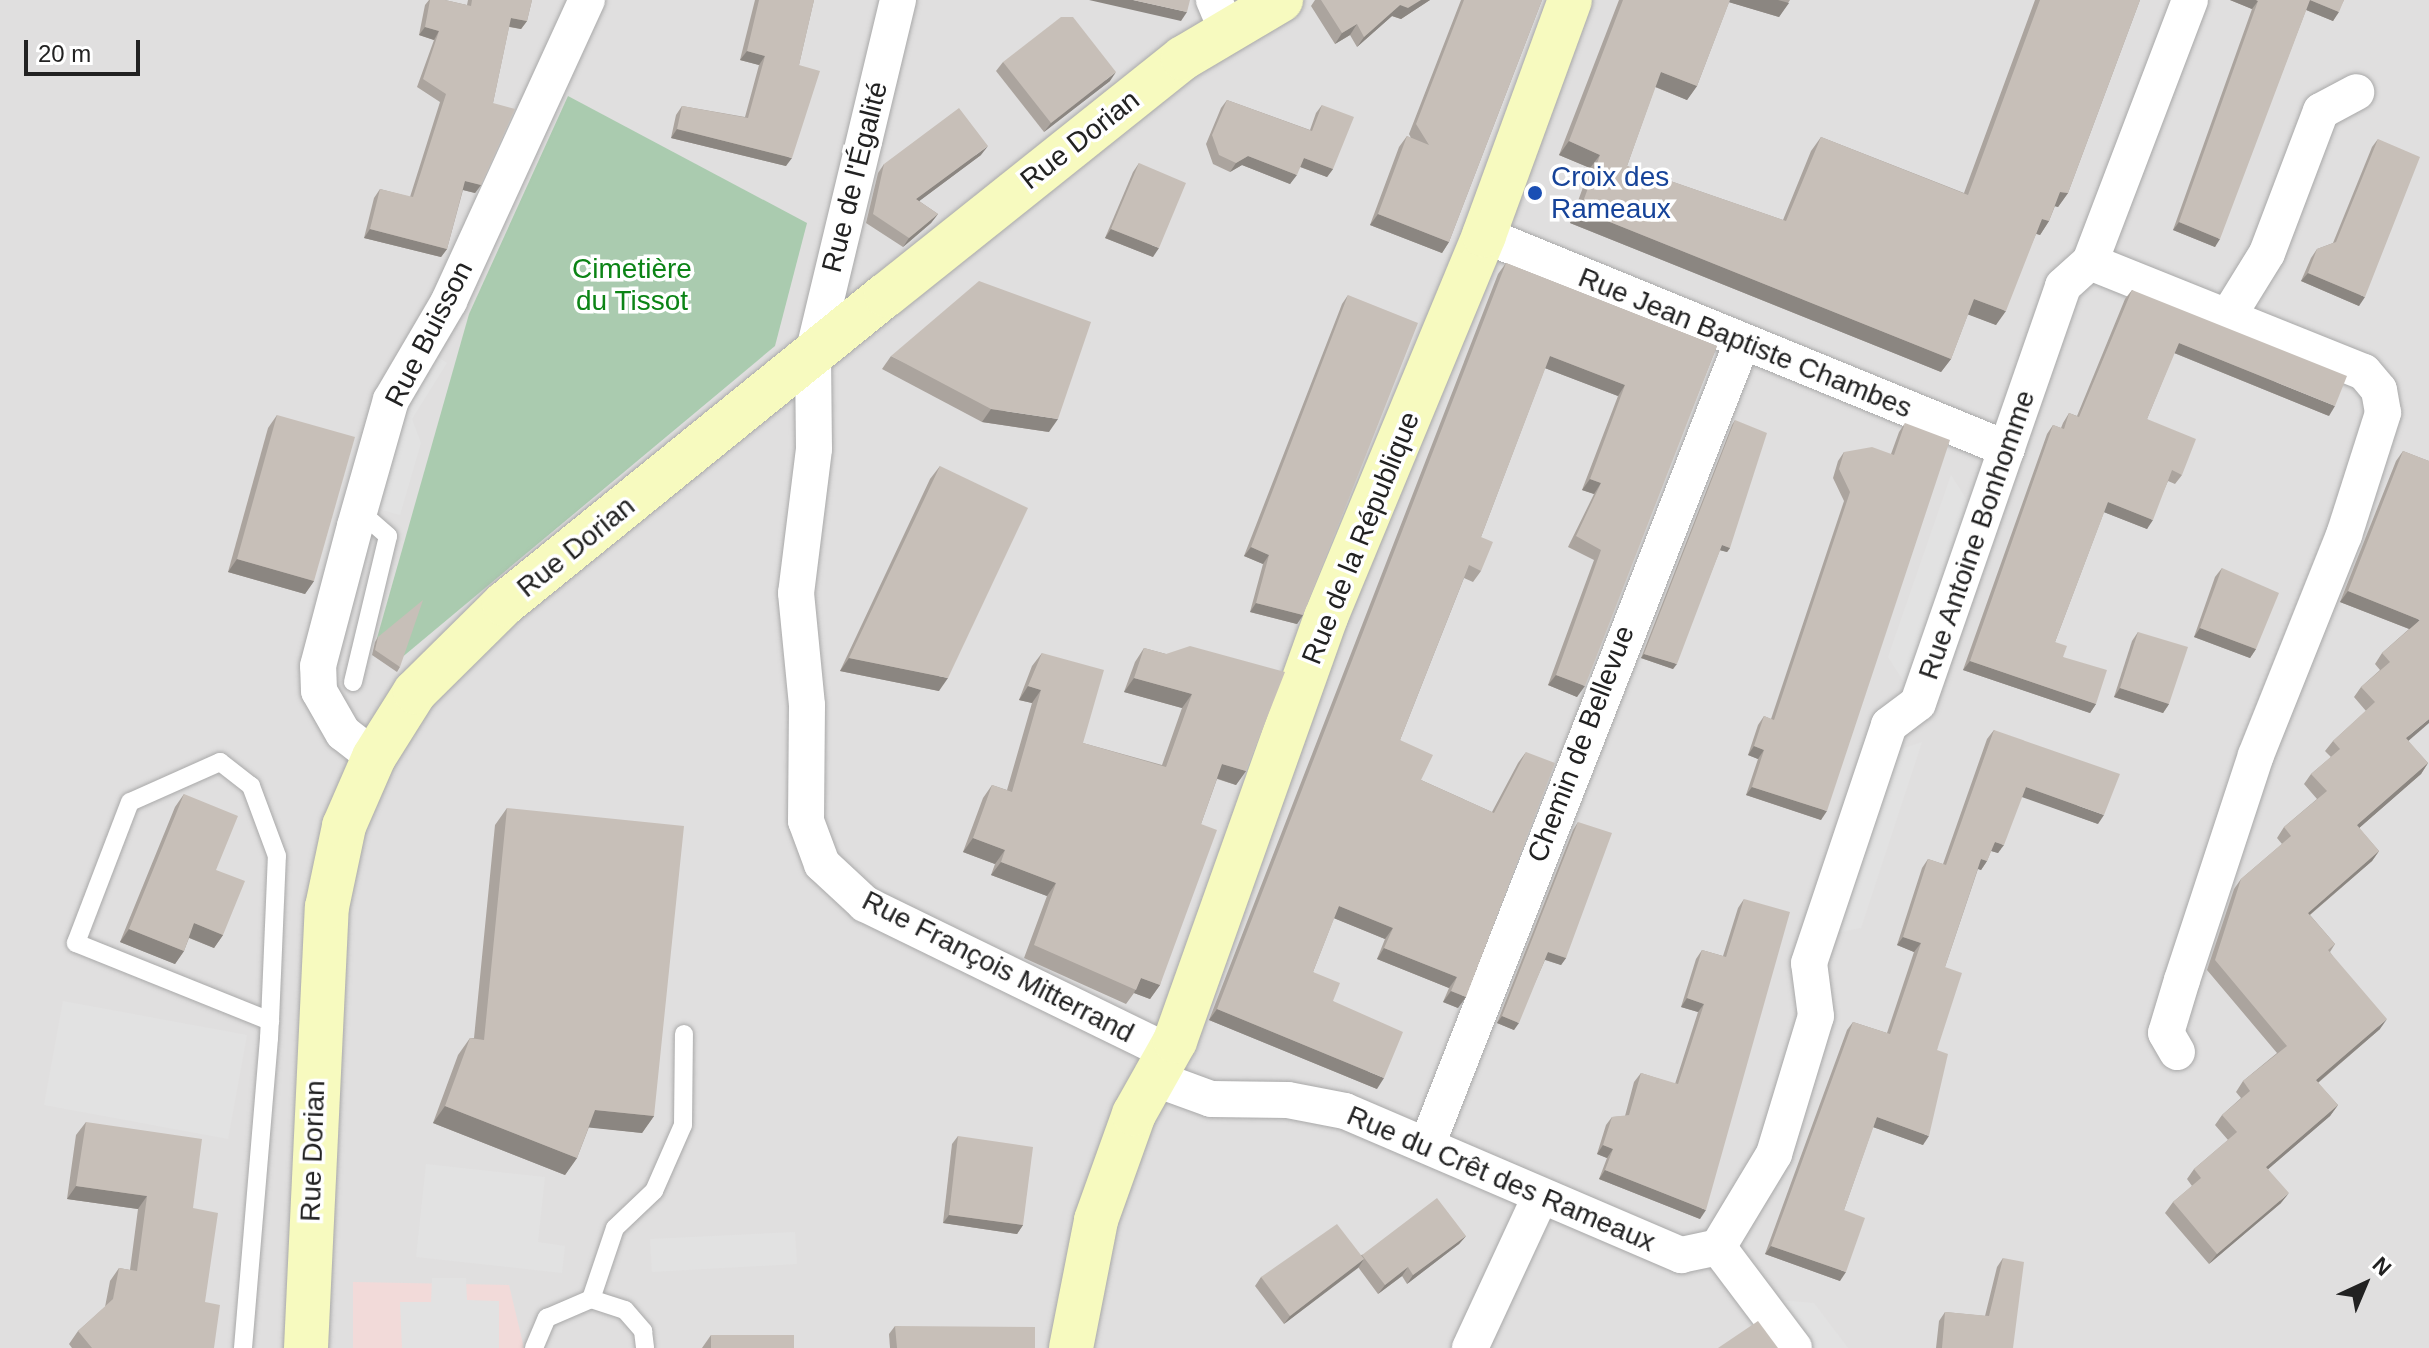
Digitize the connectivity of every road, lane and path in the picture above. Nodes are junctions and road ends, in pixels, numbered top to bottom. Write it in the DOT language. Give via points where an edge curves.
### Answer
graph roads {
  1 [pos="587,0"];
  2 [pos="898,0"];
  3 [pos="1281,0"];
  4 [pos="1570,0"];
  5 [pos="2190,0"];
  6 [pos="1221,15"];
  7 [pos="2356,92"];
  8 [pos="1484,235"];
  9 [pos="2090,262"];
  10 [pos="2230,313"];
  11 [pos="1741,345"];
  12 [pos="813,355"];
  13 [pos="2007,449"];
  14 [pos="359,511"];
  15 [pos="353,682"];
  16 [pos="374,757"];
  17 [pos="270,1021"];
  18 [pos="684,1034"];
  19 [pos="2177,1052"];
  20 [pos="1164,1066"];
  21 [pos="1427,1145"];
  22 [pos="1540,1197"];
  23 [pos="1718,1247"];
  24 [pos="591,1299"];
  25 [pos="243,1348"];
  26 [pos="306,1348"];
  27 [pos="534,1348"];
  28 [pos="645,1348"];
  29 [pos="1071,1348"];
  30 [pos="1099,1348"];
  31 [pos="1470,1348"];
  32 [pos="1794,1348"];
  1 -- 14 [label="street, Rue Buisson" via="413,368 391,400"];
  2 -- 12 [label="street, Rue de l'Égalité"];
  3 -- 6 [label="main road, Rue Dorian"];
  4 -- 8 [label="main road, Rue de la République"];
  5 -- 9 [label="street, Rue Antoine Bonhomme"];
  6 -- 12 [label="main road, Rue Dorian"];
  7 -- 10 [label="street" via="2321,111 2267,253"];
  8 -- 11 [label="street, Rue Jean Baptiste Chambes"];
  8 -- 20 [label="main road, Rue de la République" via="1326,617"];
  9 -- 10 [label="street"];
  9 -- 13 [label="street, Rue Antoine Bonhomme" via="2063,286"];
  10 -- 19 [label="street" via="2364,372 2379,390 2383,413 2187,965 2166,1033"];
  11 -- 13 [label="street, Rue Jean Baptiste Chambes"];
  11 -- 21 [label="street, Chemin de Bellevue"];
  12 -- 16 [label="main road, Rue Dorian" via="453,649"];
  12 -- 20 [label="street, Rue François Mitterrand" via="814,449 796,593 807,694 806,821 822,864 877,911"];
  13 -- 23 [label="street, Rue Antoine Bonhomme" via="1918,703 1889,725 1814,948 1816,1016 1774,1154"];
  14 -- 15 [label="lane" via="388,536"];
  14 -- 16 [label="street, Rue Buisson" via="318,666 332,719"];
  16 -- 26 [label="main road, Rue Dorian" via="344,826 327,907"];
  17 -- 17 [label="lane" via="277,856 251,786 220,762 130,802 76,943"];
  17 -- 25 [label="lane"];
  18 -- 24 [label="lane" via="683,1125 654,1191 615,1228"];
  20 -- 21 [label="street, Rue du Crêt des Rameaux" via="1211,1099 1288,1100 1345,1111"];
  20 -- 29 [label="main road" via="1134,1114 1096,1220"];
  20 -- 30 [label="main road" via="1157,1124 1123,1234"];
  21 -- 22 [label="street, Rue du Crêt des Rameaux"];
  22 -- 23 [label="street, Rue du Crêt des Rameaux" via="1681,1255"];
  22 -- 31 [label="street"];
  23 -- 32 [label="street"];
  24 -- 27 [label="lane" via="547,1318"];
  24 -- 28 [label="lane" via="625,1310 643,1331"];
}
